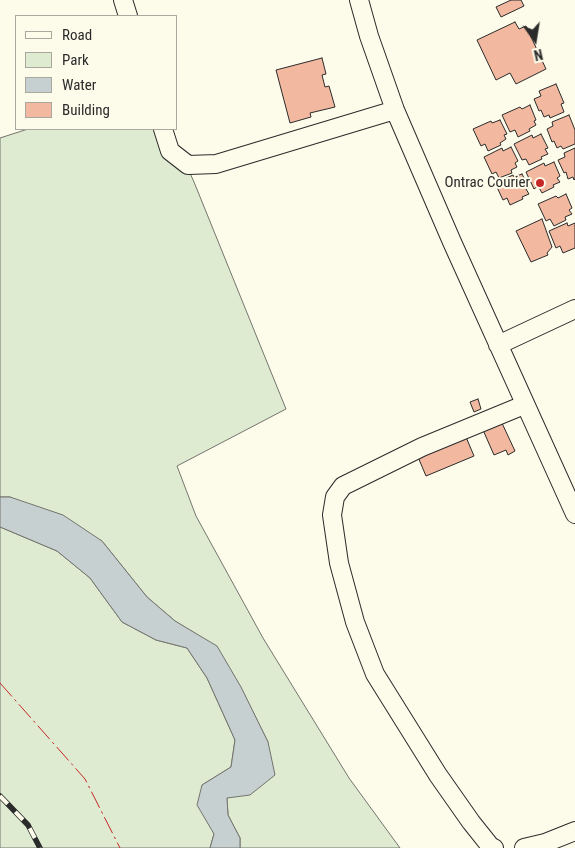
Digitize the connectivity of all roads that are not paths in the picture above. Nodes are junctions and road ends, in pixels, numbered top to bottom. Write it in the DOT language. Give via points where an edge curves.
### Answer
graph roads {
  1 [pos="123,0"];
  2 [pos="359,0"];
  3 [pos="128,15"];
  4 [pos="395,110"];
  5 [pos="163,130"];
  6 [pos="575,309"];
  7 [pos="498,345"];
  8 [pos="524,404"];
  9 [pos="575,514"];
  10 [pos="575,831"];
  11 [pos="494,848"];
  12 [pos="524,848"];
  1 -- 3 [label="street"];
  2 -- 4 [label="street"];
  4 -- 5 [label="street" via="216,164 188,165 170,152"];
  4 -- 7 [label="street"];
  6 -- 7 [label="street"];
  7 -- 8 [label="street"];
  8 -- 9 [label="street"];
  8 -- 11 [label="street" via="422,447 343,486 335,498 332,516 339,563 355,622 375,674 438,775"];
  10 -- 12 [label="street"];
}
